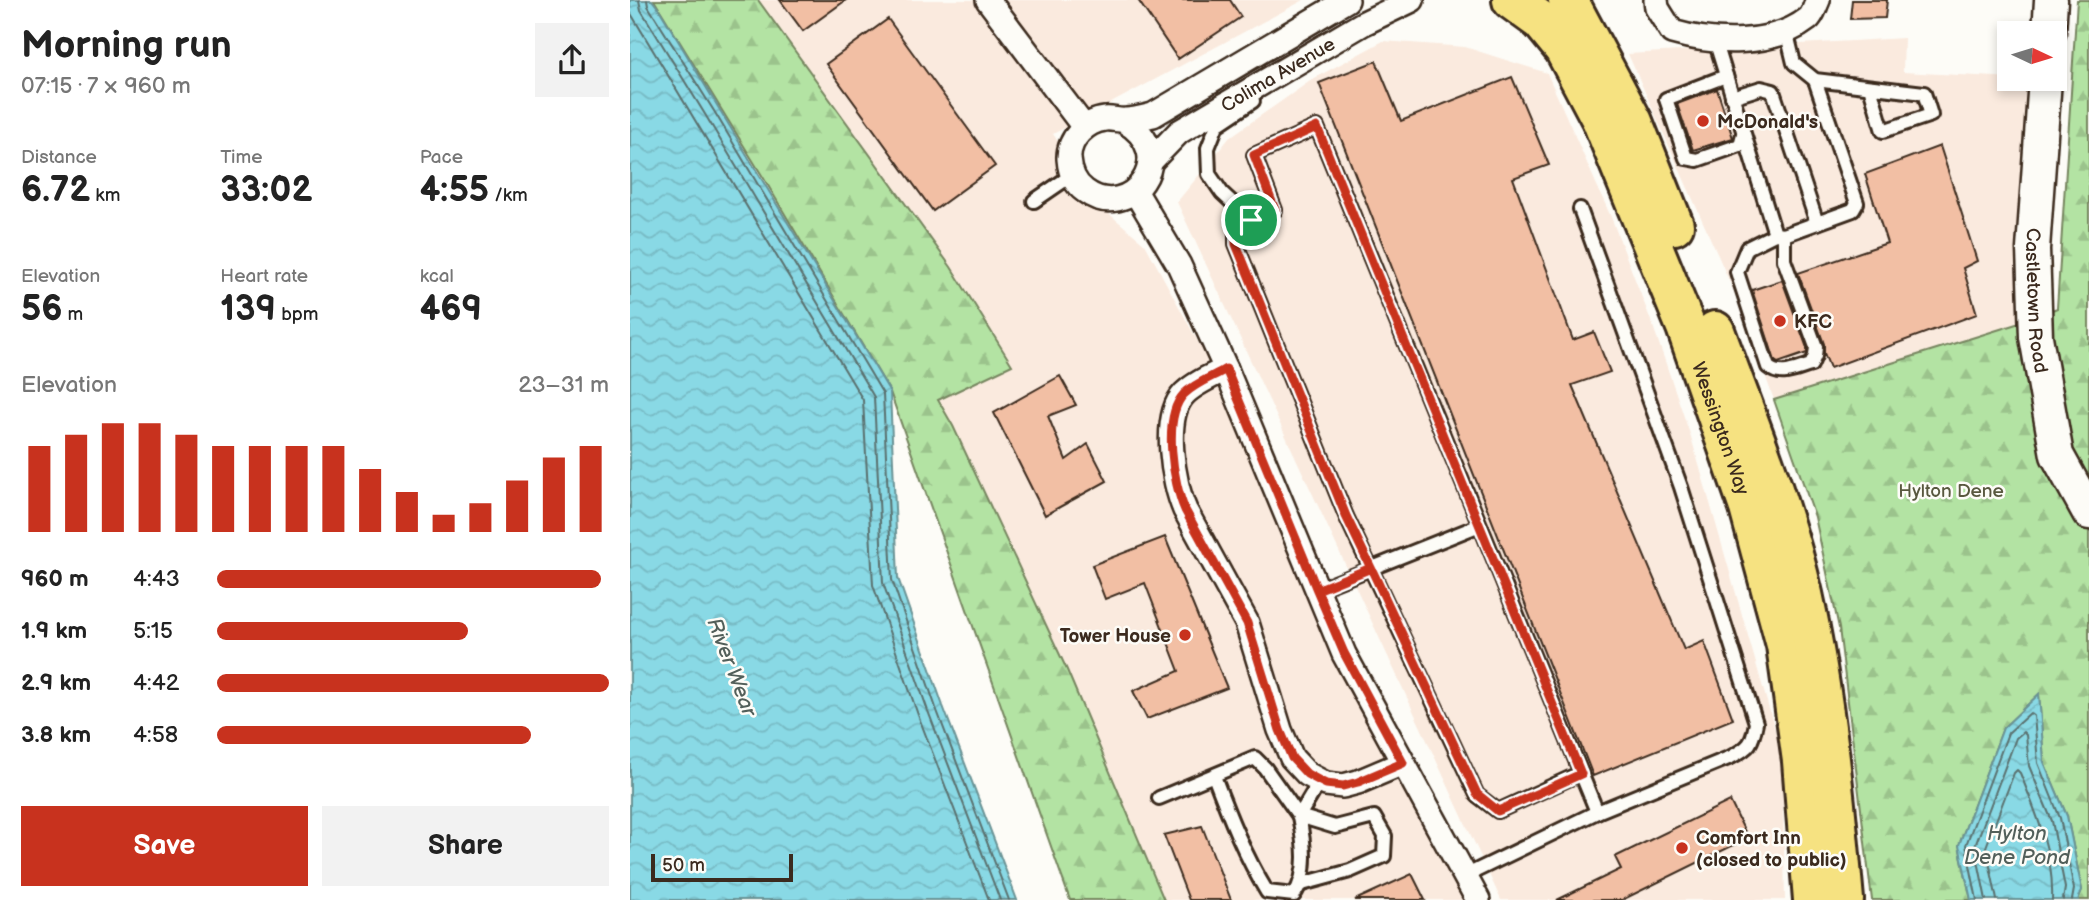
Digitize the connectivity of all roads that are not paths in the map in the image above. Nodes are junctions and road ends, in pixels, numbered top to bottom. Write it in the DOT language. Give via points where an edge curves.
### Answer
graph roads {
  1 [pos="988,0"];
  2 [pos="1348,0"];
  3 [pos="1412,0"];
  4 [pos="1512,0"];
  5 [pos="1568,0"];
  6 [pos="1656,0"];
  7 [pos="1818,0"];
  8 [pos="2051,0"];
  9 [pos="2050,21"];
  10 [pos="1786,30"];
  11 [pos="1715,40"];
  12 [pos="1285,68"];
  13 [pos="1726,76"];
  14 [pos="1815,80"];
  15 [pos="1870,87"];
  16 [pos="2044,91"];
  17 [pos="1732,97"];
  18 [pos="1124,121"];
  19 [pos="1084,127"];
  20 [pos="1743,134"];
  21 [pos="1150,162"];
  22 [pos="1072,175"];
  23 [pos="1135,191"];
  24 [pos="1034,201"];
  25 [pos="1580,209"];
  26 [pos="1251,220"];
  27 [pos="1817,223"];
  28 [pos="1780,234"];
  29 [pos="1226,369"];
  30 [pos="2089,513"];
  31 [pos="1480,525"];
  32 [pos="1371,568"];
  33 [pos="1317,590"];
  34 [pos="1403,763"];
  35 [pos="1581,774"];
  36 [pos="1214,776"];
  37 [pos="1320,781"];
  38 [pos="1159,798"];
  39 [pos="1597,812"];
  40 [pos="1299,816"];
  41 [pos="1465,876"];
  42 [pos="1302,884"];
  43 [pos="1478,900"];
  44 [pos="1813,900"];
  45 [pos="1844,900"];
  1 -- 19 [label="street"];
  2 -- 18 [label="street, Colima Avenue" via="1153,115"];
  3 -- 12 [label="street, Colima Avenue"];
  4 -- 44 [label="highway, Wessington Way" via="1541,21 1564,49 1601,119 1686,327 1749,508 1786,645 1802,761"];
  5 -- 45 [label="highway, Wessington Way" via="1633,122 1765,465 1802,592 1820,682"];
  6 -- 11 [label="street" via="1672,32"];
  7 -- 10 [label="street" via="1810,18"];
  8 -- 9 [label="street"];
  10 -- 11 [label="street" via="1760,38"];
  10 -- 14 [label="lane" via="1794,63"];
  11 -- 13 [label="lane"];
  12 -- 21 [label="street, Colima Avenue" via="1179,132"];
  12 -- 26 [label="lane" via="1258,97 1217,125 1208,148 1209,174"];
  13 -- 17 [label="lane"];
  13 -- 20 [label="lane" via="1665,99 1686,158 1697,160 1740,145"];
  14 -- 15 [label="lane"];
  14 -- 27 [label="lane" via="1857,203 1853,210"];
  15 -- 15 [label="lane" via="1924,93 1931,115 1883,131"];
  16 -- 30 [label="street, Castletown Road" via="2033,249 2036,337 2057,455"];
  17 -- 20 [label="lane"];
  17 -- 27 [label="lane" via="1761,88 1773,91"];
  18 -- 19 [label="street" via="1102,119"];
  18 -- 21 [label="street" via="1144,138"];
  19 -- 22 [label="street" via="1074,138 1069,156"];
  20 -- 28 [label="lane"];
  21 -- 23 [label="street"];
  22 -- 23 [label="street" via="1095,197 1121,198"];
  22 -- 24 [label="lane"];
  23 -- 29 [label="street" via="1179,265"];
  25 -- 39 [label="lane" via="1681,487 1756,723 1746,749"];
  26 -- 31 [label="lane" via="1275,210 1254,155 1317,127"];
  26 -- 32 [label="lane" via="1236,230 1236,244"];
  27 -- 28 [label="lane"];
  28 -- 28 [label="lane" via="1784,260 1816,347 1811,365 1781,374 1768,367 1737,272 1747,248"];
  29 -- 33 [label="street"];
  29 -- 37 [label="street" via="1193,386 1175,410 1172,452 1180,498 1247,623 1292,758"];
  31 -- 32 [label="lane"];
  31 -- 35 [label="lane"];
  32 -- 33 [label="lane"];
  32 -- 35 [label="lane" via="1477,794 1498,811"];
  33 -- 34 [label="street" via="1344,653"];
  34 -- 37 [label="street" via="1343,786"];
  34 -- 41 [label="street"];
  35 -- 39 [label="lane"];
  36 -- 38 [label="lane"];
  36 -- 40 [label="lane" via="1255,758"];
  36 -- 42 [label="lane" via="1267,892 1294,895"];
  37 -- 40 [label="lane"];
  39 -- 41 [label="lane"];
  40 -- 42 [label="lane"];
  40 -- 42 [label="lane" via="1335,827 1374,817 1385,836 1384,856"];
  41 -- 43 [label="street"];
}
